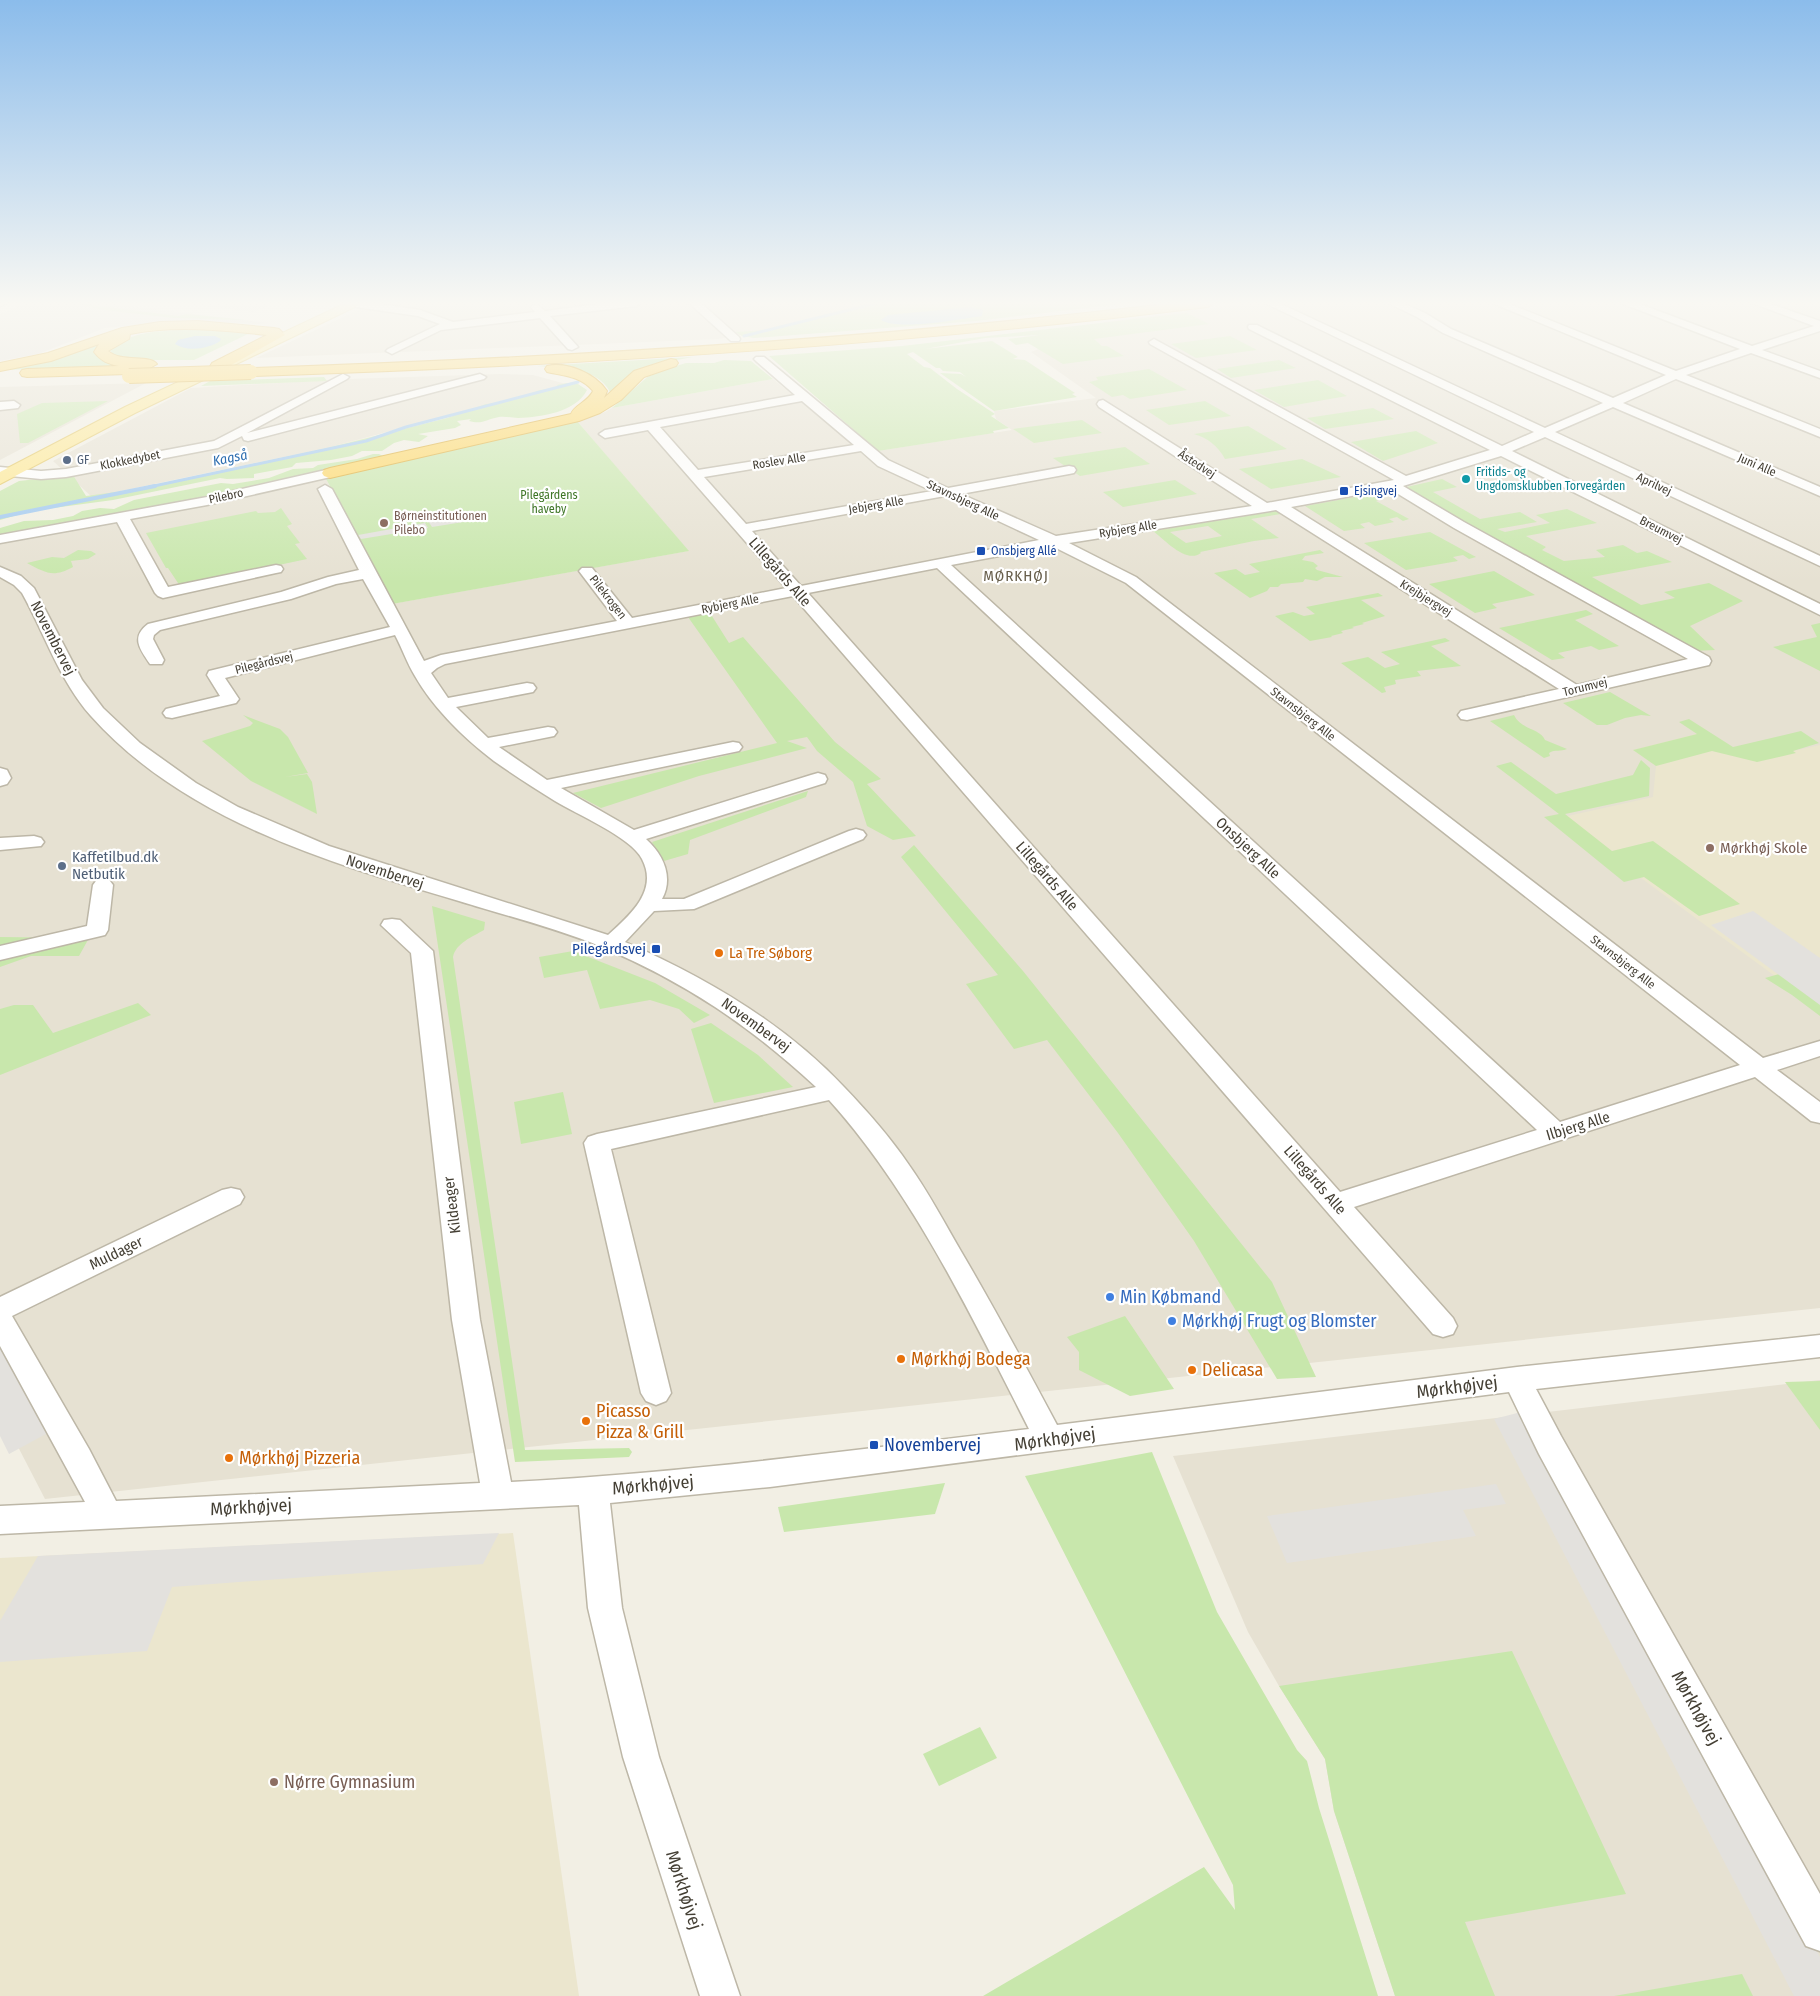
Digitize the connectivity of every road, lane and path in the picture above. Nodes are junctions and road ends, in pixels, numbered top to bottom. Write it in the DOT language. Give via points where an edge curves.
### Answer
graph roads {
  1 [pos="142,396"];
  2 [pos="159,396"];
  3 [pos="307,396"];
  4 [pos="405,396"];
  5 [pos="597,396"];
  6 [pos="617,396"];
  7 [pos="803,396"];
  8 [pos="1248,396"];
  9 [pos="1393,396"];
  10 [pos="1467,396"];
  11 [pos="1598,396"];
  12 [pos="1624,396"];
  13 [pos="1730,396"];
  14 [pos="1611,402"];
  15 [pos="1103,404"];
  16 [pos="14,405"];
  17 [pos="0,406"];
  18 [pos="555,422"];
  19 [pos="651,426"];
  20 [pos="1543,432"];
  21 [pos="1820,432"];
  22 [pos="605,434"];
  23 [pos="218,444"];
  24 [pos="864,447"];
  25 [pos="1502,450"];
  26 [pos="1069,470"];
  27 [pos="3,472"];
  28 [pos="695,475"];
  29 [pos="327,481"];
  30 [pos="1398,483"];
  31 [pos="1820,492"];
  32 [pos="946,493"];
  33 [pos="1272,507"];
  34 [pos="122,518"];
  35 [pos="742,529"];
  36 [pos="0,541"];
  37 [pos="1054,541"];
  38 [pos="1820,562"];
  39 [pos="940,563"];
  40 [pos="276,569"];
  41 [pos="587,571"];
  42 [pos="0,572"];
  43 [pos="369,573"];
  44 [pos="797,591"];
  45 [pos="1820,610"];
  46 [pos="628,624"];
  47 [pos="399,629"];
  48 [pos="156,660"];
  49 [pos="422,674"];
  50 [pos="527,688"];
  51 [pos="1573,690"];
  52 [pos="445,704"];
  53 [pos="172,712"];
  54 [pos="1467,716"];
  55 [pos="548,732"];
  56 [pos="484,744"];
  57 [pos="733,747"];
  58 [pos="0,774"];
  59 [pos="818,779"];
  60 [pos="0,780"];
  61 [pos="545,786"];
  62 [pos="856,835"];
  63 [pos="632,838"];
  64 [pos="34,842"];
  65 [pos="0,844"];
  66 [pos="103,885"];
  67 [pos="649,905"];
  68 [pos="392,924"];
  69 [pos="612,942"];
  70 [pos="0,953"];
  71 [pos="1820,1048"];
  72 [pos="1760,1068"];
  73 [pos="835,1091"];
  74 [pos="1820,1115"];
  75 [pos="1556,1133"];
  76 [pos="232,1197"];
  77 [pos="1335,1203"];
  78 [pos="0,1309"];
  79 [pos="0,1320"];
  80 [pos="1443,1326"];
  81 [pos="1820,1346"];
  82 [pos="1517,1379"];
  83 [pos="656,1392"];
  84 [pos="1049,1439"];
  85 [pos="593,1490"];
  86 [pos="498,1496"];
  87 [pos="107,1514"];
  88 [pos="0,1520"];
  89 [pos="1820,1932"];
  90 [pos="720,1996"];
  1 -- 27 [label="main road"];
  2 -- 27 [label="main road"];
  3 -- 23 [label="street, Klokkedybet"];
  4 -- 23 [label="street, Klokkedybet"];
  5 -- 18 [label="highway" via="576,414"];
  6 -- 18 [label="highway" via="595,410"];
  7 -- 19 [label="street"];
  7 -- 24 [label="street, Stavnsbjerg Alle"];
  8 -- 30 [label="street"];
  9 -- 25 [label="street, Breumvej"];
  10 -- 20 [label="street, Aprilvej"];
  11 -- 14 [label="street, Juni Alle"];
  12 -- 14 [label="street, Rybjerg Alle"];
  13 -- 21 [label="street"];
  14 -- 20 [label="street, Rybjerg Alle"];
  14 -- 31 [label="street, Juni Alle"];
  15 -- 33 [label="street, Åstedvej"];
  16 -- 17 [label="street"];
  18 -- 29 [label="highway"];
  19 -- 22 [label="street"];
  19 -- 28 [label="street, Lillegårds Alle"];
  20 -- 25 [label="street, Rybjerg Alle"];
  20 -- 38 [label="street, Aprilvej"];
  23 -- 27 [label="street, Klokkedybet" via="66,472 41,475"];
  24 -- 28 [label="street, Roslev Alle"];
  24 -- 32 [label="street, Stavnsbjerg Alle" via="883,463"];
  25 -- 30 [label="street, Rybjerg Alle"];
  25 -- 45 [label="street, Breumvej"];
  26 -- 32 [label="street, Jebjerg Alle"];
  28 -- 35 [label="street, Lillegårds Alle"];
  29 -- 34 [label="street, Pilebro"];
  29 -- 43 [label="street"];
  30 -- 33 [label="street, Rybjerg Alle"];
  30 -- 51 [label="street, Torumvej" via="1459,525 1703,661"];
  32 -- 35 [label="street, Jebjerg Alle"];
  32 -- 37 [label="street, Stavnsbjerg Alle"];
  33 -- 37 [label="street, Rybjerg Alle"];
  33 -- 51 [label="street, Krejbjergvej"];
  34 -- 36 [label="street, Pilebro"];
  34 -- 40 [label="street" via="163,593"];
  35 -- 44 [label="street, Lillegårds Alle"];
  37 -- 39 [label="street, Rybjerg Alle"];
  37 -- 72 [label="street, Stavnsbjerg Alle" via="1131,580"];
  39 -- 44 [label="street, Rybjerg Alle"];
  39 -- 75 [label="street, Onsbjerg Alle"];
  41 -- 46 [label="street, Pilekrogen"];
  42 -- 69 [label="street, Novembervej" via="12,576 30,593 86,699 119,735 191,789 311,846 396,877"];
  43 -- 47 [label="street"];
  43 -- 48 [label="street" via="154,627 146,633 145,640"];
  44 -- 46 [label="street, Rybjerg Alle"];
  44 -- 77 [label="street, Lillegårds Alle"];
  46 -- 49 [label="street, Rybjerg Alle" via="441,660 431,664"];
  47 -- 49 [label="street"];
  47 -- 53 [label="street, Pilegårdsvej" via="215,675 230,699"];
  49 -- 52 [label="street"];
  50 -- 52 [label="street"];
  51 -- 54 [label="street, Torumvej"];
  52 -- 56 [label="street"];
  55 -- 56 [label="street"];
  56 -- 61 [label="street"];
  57 -- 61 [label="street"];
  58 -- 60 [label="street"];
  59 -- 63 [label="street"];
  61 -- 63 [label="street"];
  62 -- 67 [label="street" via="687,905"];
  63 -- 67 [label="street" via="646,849 656,870 654,893"];
  64 -- 65 [label="street"];
  66 -- 70 [label="street" via="97,930"];
  67 -- 69 [label="street" via="639,919"];
  68 -- 86 [label="street, Kildeager" via="422,951 466,1320"];
  69 -- 73 [label="street, Novembervej" via="728,1002 784,1043"];
  71 -- 72 [label="street, Ilbjerg Alle"];
  72 -- 74 [label="street, Stavnsbjerg Alle"];
  72 -- 75 [label="street, Ilbjerg Alle"];
  73 -- 83 [label="street" via="597,1143"];
  73 -- 84 [label="street, Novembervej" via="896,1166 949,1252"];
  75 -- 77 [label="street, Ilbjerg Alle"];
  76 -- 78 [label="street, Muldager"];
  77 -- 80 [label="street, Lillegårds Alle"];
  79 -- 87 [label="street"];
  81 -- 82 [label="street, Mørkhøjvej"];
  82 -- 84 [label="street, Mørkhøjvej"];
  82 -- 89 [label="street, Mørkhøjvej"];
  84 -- 85 [label="street, Mørkhøjvej" via="770,1474"];
  85 -- 86 [label="street, Mørkhøjvej"];
  85 -- 90 [label="street, Mørkhøjvej" via="605,1608 641,1757"];
  86 -- 87 [label="street, Mørkhøjvej"];
  87 -- 88 [label="street, Mørkhøjvej"];
}
